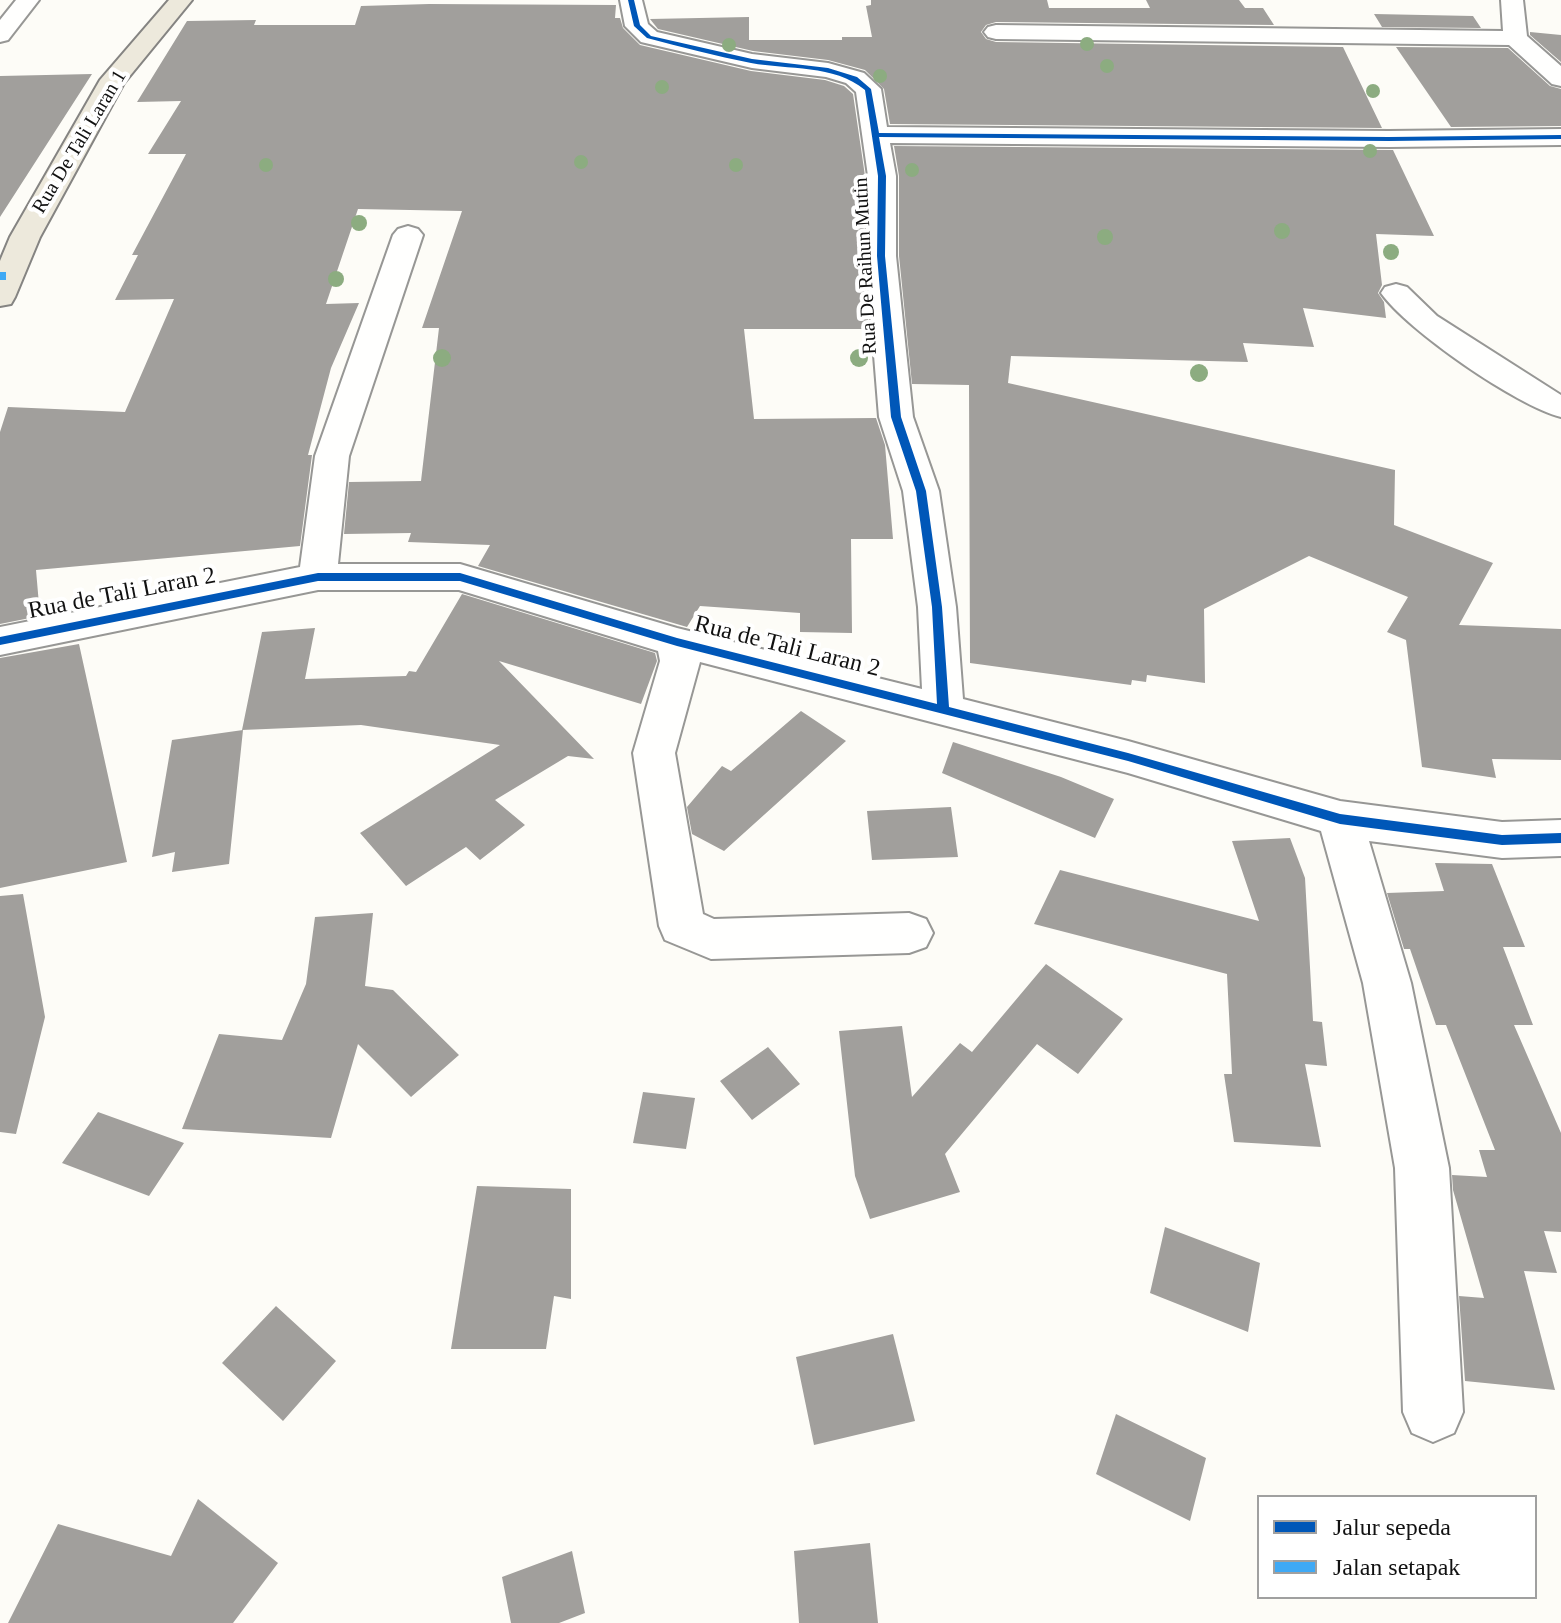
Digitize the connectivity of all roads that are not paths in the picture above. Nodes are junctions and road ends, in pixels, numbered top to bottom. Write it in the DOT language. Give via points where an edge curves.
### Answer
graph roads {
  1 [pos="28,0"];
  2 [pos="181,0"];
  3 [pos="631,0"];
  4 [pos="1512,0"];
  5 [pos="996,32"];
  6 [pos="0,35"];
  7 [pos="1515,38"];
  8 [pos="1561,79"];
  9 [pos="876,135"];
  10 [pos="1561,137"];
  11 [pos="408,235"];
  12 [pos="1396,293"];
  13 [pos="0,297"];
  14 [pos="1561,407"];
  15 [pos="318,577"];
  16 [pos="0,641"];
  17 [pos="677,642"];
  18 [pos="943,707"];
  19 [pos="1340,819"];
  20 [pos="1561,838"];
  21 [pos="909,933"];
  22 [pos="1433,1412"];
  1 -- 6 [label="street"];
  2 -- 13 [label="main road, Rua De Tali Laran 1" via="113,80 25,237"];
  3 -- 9 [label="street, Rua De Raihun Mutin" via="637,26 649,37 717,55 855,78 868,89"];
  4 -- 7 [label="street"];
  5 -- 7 [label="street"];
  7 -- 8 [label="street"];
  9 -- 10 [label="street"];
  9 -- 18 [label="street, Rua De Raihun Mutin" via="896,417 921,491 937,607"];
  11 -- 15 [label="street" via="332,456"];
  12 -- 14 [label="street" via="1426,323 1542,400"];
  15 -- 16 [label="street, Rua de Tali Laran 2"];
  15 -- 17 [label="street, Rua de Tali Laran 2" via="460,577"];
  17 -- 18 [label="street, Rua de Tali Laran 2"];
  17 -- 21 [label="street" via="680,661 654,753 682,926 711,939"];
  18 -- 19 [label="street, Rua de Tali Laran 2"];
  19 -- 20 [label="street, Rua de Tali Laran 2" via="1502,840"];
  19 -- 22 [label="street" via="1387,983 1422,1168"];
}
